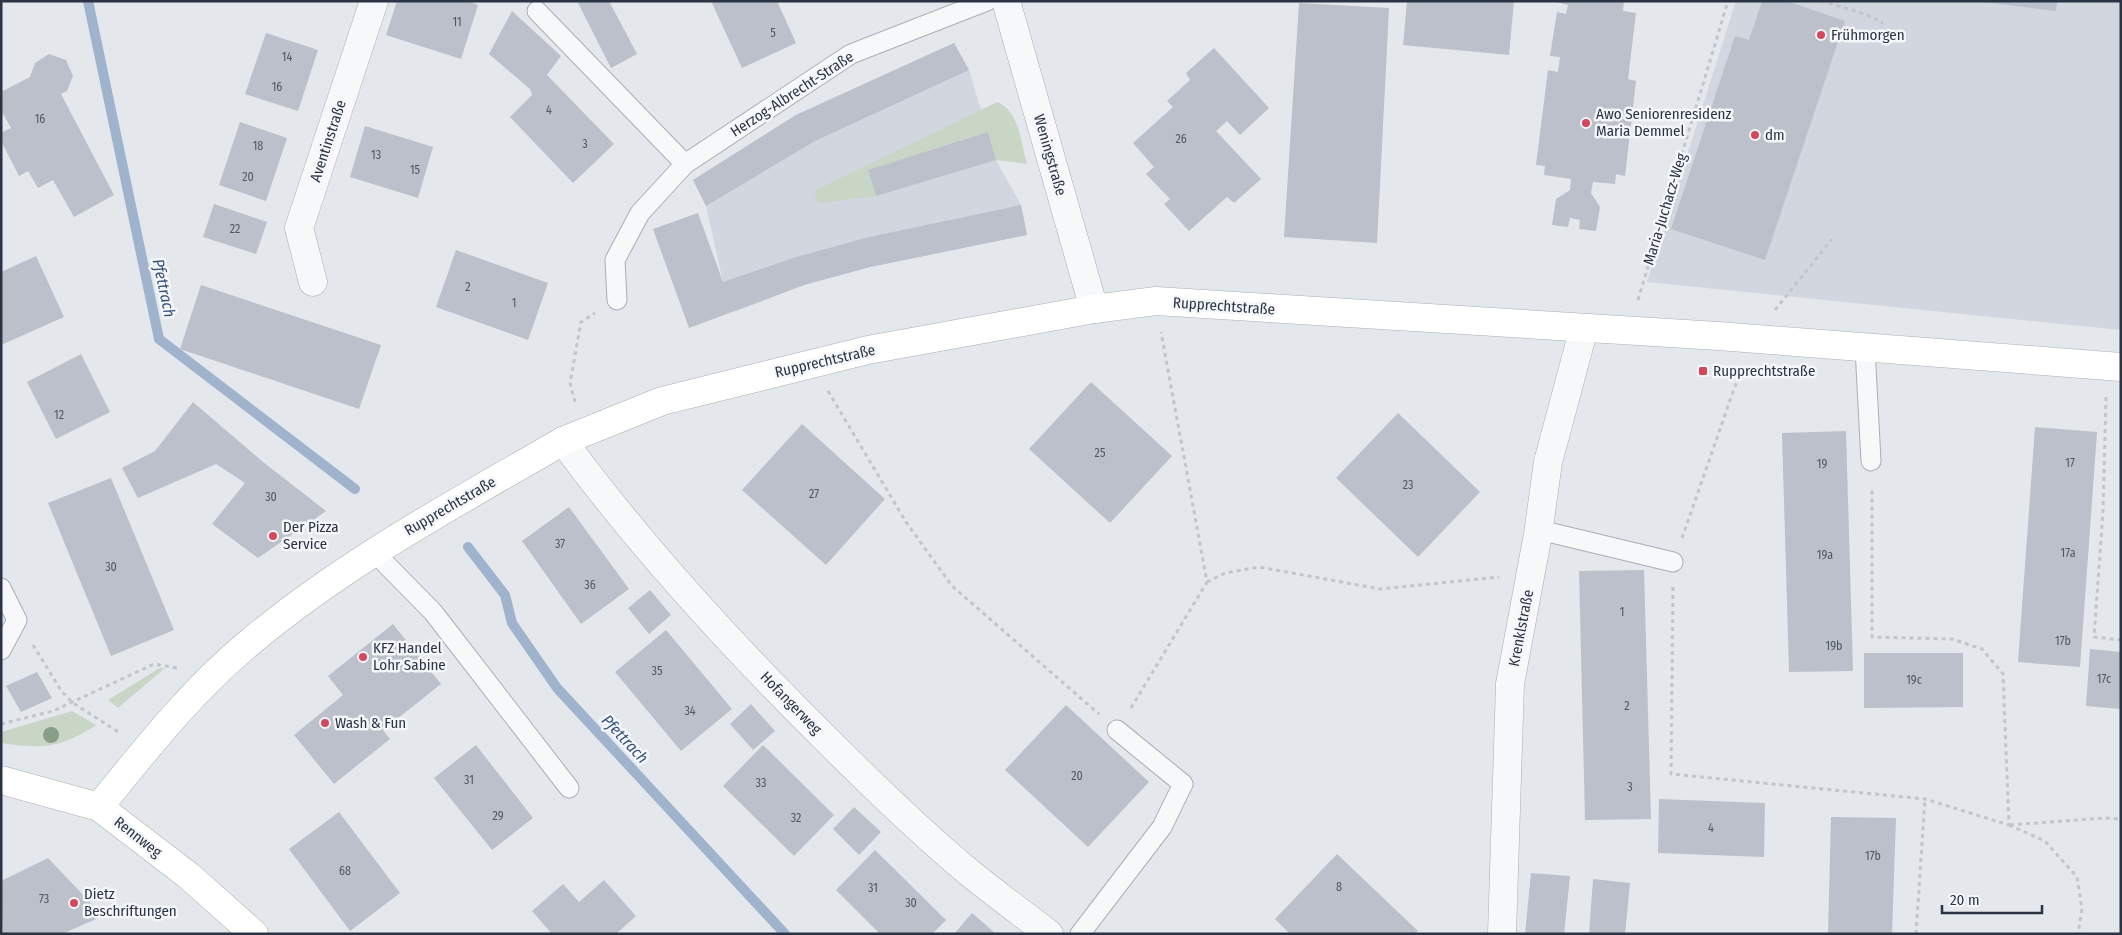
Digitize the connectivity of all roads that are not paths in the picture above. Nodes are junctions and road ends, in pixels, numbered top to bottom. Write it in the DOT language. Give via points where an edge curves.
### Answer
graph roads {
  1 [pos="374,1"];
  2 [pos="987,1"];
  3 [pos="1006,1"];
  4 [pos="537,11"];
  5 [pos="685,164"];
  6 [pos="313,282"];
  7 [pos="617,300"];
  8 [pos="1094,309"];
  9 [pos="1584,328"];
  10 [pos="1865,348"];
  11 [pos="2114,367"];
  12 [pos="573,436"];
  13 [pos="1871,461"];
  14 [pos="1538,534"];
  15 [pos="373,551"];
  16 [pos="1673,562"];
  17 [pos="1,588"];
  18 [pos="1,650"];
  19 [pos="1117,730"];
  20 [pos="1,780"];
  21 [pos="569,788"];
  22 [pos="99,808"];
  23 [pos="254,934"];
  24 [pos="1049,934"];
  25 [pos="1080,934"];
  26 [pos="1502,934"];
  1 -- 6 [label="street, Aventinstraße" via="299,228"];
  2 -- 5 [label="lane, Herzog-Albrecht-Straße" via="851,54"];
  3 -- 8 [label="street, Weningstraße"];
  4 -- 5 [label="lane"];
  5 -- 7 [label="lane, Herzog-Albrecht-Straße" via="640,212 615,260"];
  8 -- 9 [label="main road, Rupprechtstraße" via="1156,302"];
  8 -- 12 [label="main road, Rupprechtstraße" via="868,350 662,401"];
  9 -- 10 [label="main road, Rupprechtstraße"];
  9 -- 14 [label="street, Krenklstraße" via="1548,462"];
  10 -- 11 [label="main road, Rupprechtstraße"];
  10 -- 13 [label="lane"];
  12 -- 15 [label="main road, Rupprechtstraße"];
  12 -- 24 [label="street, Hofangerweg" via="612,507 715,624 796,709 886,798 957,861"];
  14 -- 16 [label="lane" via="1552,533"];
  14 -- 26 [label="street, Krenklstraße" via="1510,684"];
  15 -- 21 [label="lane" via="433,612"];
  15 -- 22 [label="main road, Rupprechtstraße" via="249,643 214,675"];
  17 -- 18 [label="lane" via="17,620"];
  19 -- 25 [label="lane" via="1183,784 1162,828"];
  20 -- 22 [label="main road, Rennweg"];
  22 -- 23 [label="main road, Rennweg" via="189,876"];
}
